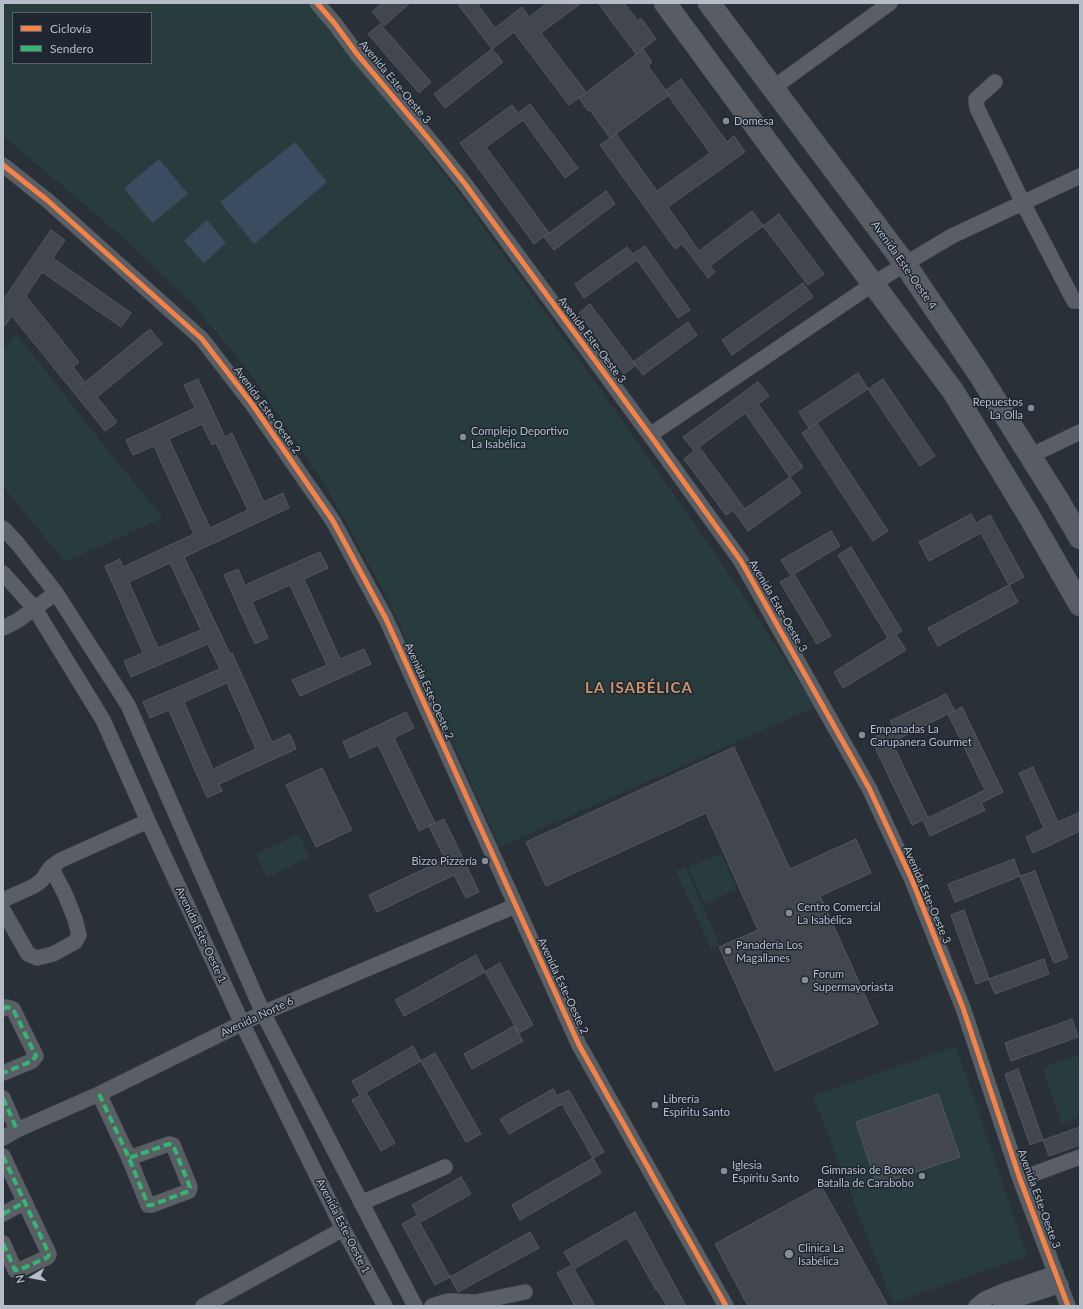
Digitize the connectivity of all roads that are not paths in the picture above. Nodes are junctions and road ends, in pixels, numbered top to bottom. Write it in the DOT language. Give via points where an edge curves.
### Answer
graph roads {
  1 [pos="317,3"];
  2 [pos="665,3"];
  3 [pos="709,3"];
  4 [pos="890,3"];
  5 [pos="996,82"];
  6 [pos="773,88"];
  7 [pos="3,165"];
  8 [pos="1080,176"];
  9 [pos="1023,203"];
  10 [pos="905,264"];
  11 [pos="873,284"];
  12 [pos="1080,301"];
  13 [pos="1080,432"];
  14 [pos="650,435"];
  15 [pos="1030,456"];
  16 [pos="3,528"];
  17 [pos="1080,538"];
  18 [pos="3,573"];
  19 [pos="56,593"];
  20 [pos="1080,605"];
  21 [pos="35,609"];
  22 [pos="3,628"];
  23 [pos="148,821"];
  24 [pos="51,867"];
  25 [pos="3,900"];
  26 [pos="515,906"];
  27 [pos="3,910"];
  28 [pos="3,1009"];
  29 [pos="263,1013"];
  30 [pos="242,1023"];
  31 [pos="3,1073"];
  32 [pos="99,1094"];
  33 [pos="3,1098"];
  34 [pos="18,1130"];
  35 [pos="3,1138"];
  36 [pos="3,1156"];
  37 [pos="1080,1157"];
  38 [pos="130,1158"];
  39 [pos="445,1166"];
  40 [pos="1020,1178"];
  41 [pos="25,1202"];
  42 [pos="361,1203"];
  43 [pos="3,1214"];
  44 [pos="343,1229"];
  45 [pos="3,1243"];
  46 [pos="1059,1279"];
  47 [pos="525,1292"];
  48 [pos="203,1306"];
  49 [pos="385,1306"];
  50 [pos="415,1306"];
  51 [pos="432,1306"];
  52 [pos="726,1306"];
  53 [pos="976,1306"];
  54 [pos="1001,1306"];
  55 [pos="1068,1306"];
  1 -- 14 [label="street, Avenida Este-Oeste 3" via="464,184"];
  2 -- 11 [label="main road"];
  3 -- 6 [label="main road, Avenida Este-Oeste 4"];
  4 -- 6 [label="street"];
  5 -- 9 [label="street" via="976,99 977,108"];
  6 -- 10 [label="main road, Avenida Este-Oeste 4"];
  7 -- 26 [label="street, Avenida Este-Oeste 2" via="47,200 202,339 252,404 333,521 386,619"];
  8 -- 9 [label="street"];
  9 -- 10 [label="street" via="952,236"];
  9 -- 12 [label="street" via="1074,301"];
  10 -- 11 [label="street"];
  10 -- 15 [label="main road, Avenida Este-Oeste 4"];
  11 -- 14 [label="street"];
  11 -- 20 [label="main road" via="953,391"];
  13 -- 15 [label="street"];
  14 -- 40 [label="street, Avenida Este-Oeste 3" via="741,561 869,788 912,880 963,1008"];
  15 -- 17 [label="main road, Avenida Este-Oeste 4"];
  16 -- 19 [label="street"];
  18 -- 21 [label="street, Avenida Este-Oeste 1"];
  19 -- 21 [label="street"];
  19 -- 29 [label="street" via="128,705"];
  21 -- 22 [label="street"];
  21 -- 23 [label="street, Avenida Este-Oeste 1" via="103,720"];
  23 -- 24 [label="street" via="61,860"];
  23 -- 30 [label="street, Avenida Este-Oeste 1"];
  24 -- 25 [label="street" via="34,886"];
  24 -- 27 [label="street" via="75,919 79,935 75,942 53,954 37,958 28,954"];
  26 -- 29 [label="street, Avenida Norte 6"];
  26 -- 52 [label="street, Avenida Este-Oeste 2" via="579,1045"];
  28 -- 31 [label="street" via="13,1009 36,1056 32,1061"];
  29 -- 30 [label="street, Avenida Norte 6"];
  29 -- 42 [label="street"];
  30 -- 32 [label="street, Avenida Norte 6"];
  30 -- 44 [label="street, Avenida Este-Oeste 1"];
  32 -- 34 [label="street, Avenida Norte 6"];
  32 -- 38 [label="street"];
  33 -- 34 [label="street"];
  34 -- 35 [label="street, Avenida Norte 6"];
  36 -- 41 [label="street"];
  37 -- 40 [label="street"];
  38 -- 38 [label="street" via="148,1205 189,1191 190,1187 173,1145 169,1144"];
  39 -- 42 [label="street"];
  40 -- 46 [label="street, Avenida Este-Oeste 3"];
  41 -- 43 [label="street"];
  41 -- 45 [label="street" via="49,1254 48,1257 15,1270"];
  42 -- 50 [label="street"];
  44 -- 48 [label="street"];
  44 -- 49 [label="street, Avenida Este-Oeste 1"];
  46 -- 53 [label="street" via="1006,1290"];
  46 -- 54 [label="street"];
  46 -- 55 [label="street, Avenida Este-Oeste 3"];
  47 -- 51 [label="street" via="476,1302 448,1301"];
}
